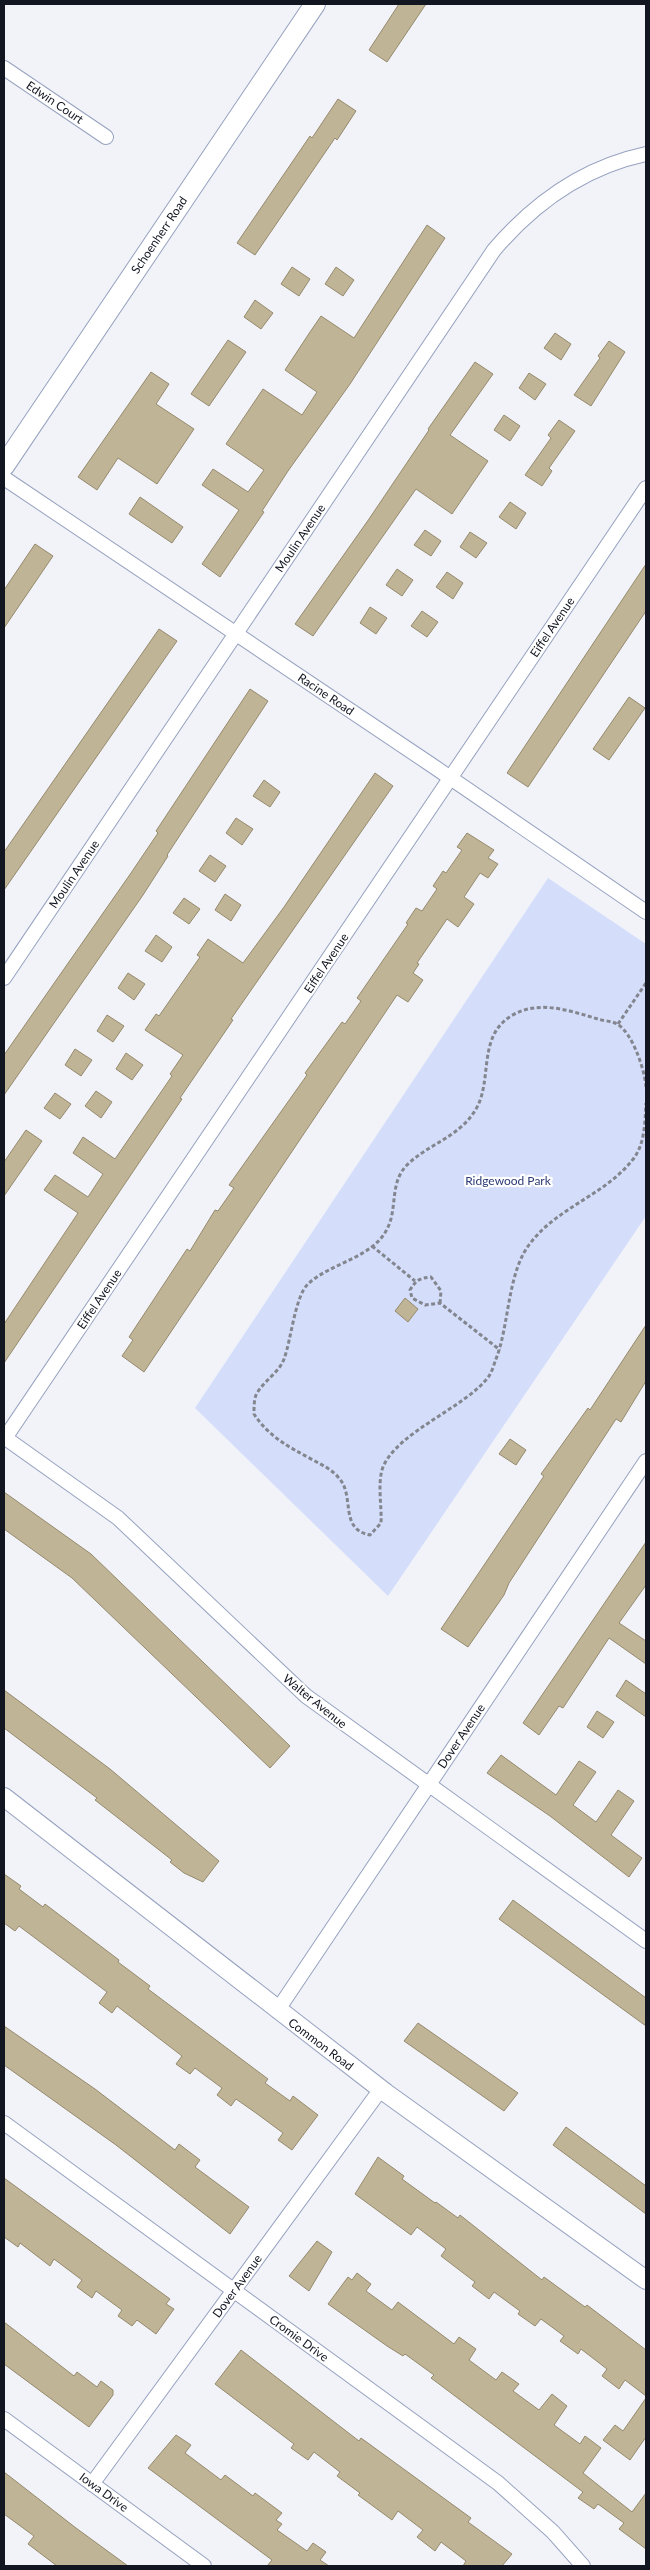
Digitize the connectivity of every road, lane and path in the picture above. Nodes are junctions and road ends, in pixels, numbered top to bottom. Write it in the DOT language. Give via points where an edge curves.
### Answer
graph roads {
  1 [pos="315,4"];
  2 [pos="4,68"];
  3 [pos="106,137"];
  4 [pos="646,154"];
  5 [pos="4,466"];
  6 [pos="4,478"];
  7 [pos="646,488"];
  8 [pos="235,634"];
  9 [pos="451,778"];
  10 [pos="646,912"];
  11 [pos="4,978"];
  12 [pos="646,983"];
  13 [pos="618,1024"];
  14 [pos="646,1087"];
  15 [pos="646,1103"];
  16 [pos="372,1246"];
  17 [pos="415,1281"];
  18 [pos="440,1303"];
  19 [pos="500,1350"];
  20 [pos="4,1438"];
  21 [pos="646,1462"];
  22 [pos="428,1785"];
  23 [pos="4,1797"];
  24 [pos="646,1939"];
  25 [pos="277,2011"];
  26 [pos="381,2089"];
  27 [pos="4,2123"];
  28 [pos="646,2280"];
  29 [pos="233,2291"];
  30 [pos="4,2419"];
  31 [pos="92,2484"];
  32 [pos="204,2566"];
  33 [pos="583,2566"];
  1 -- 5 [label="main road, Schoenherr Road"];
  2 -- 3 [label="street, Edwin Court"];
  4 -- 8 [label="street, Moulin Avenue" via="586,175 533,209 511,230 485,262"];
  6 -- 8 [label="street, Racine Road"];
  7 -- 9 [label="street, Eiffel Avenue"];
  8 -- 9 [label="street, Racine Road"];
  8 -- 11 [label="street, Moulin Avenue"];
  9 -- 10 [label="street, Racine Road"];
  9 -- 20 [label="street, Eiffel Avenue"];
  12 -- 13 [label="path"];
  13 -- 14 [label="path" via="636,1049 644,1068"];
  13 -- 16 [label="path" via="555,1008 536,1008 511,1016 491,1039 477,1108 457,1130 407,1165 397,1178 388,1229"];
  15 -- 19 [label="path" via="645,1124 634,1158 601,1189 560,1215 531,1242 518,1264"];
  16 -- 17 [label="path"];
  16 -- 19 [label="path" via="306,1286 283,1362 256,1396 254,1414 263,1428 279,1442 330,1469 340,1478 346,1490 349,1520 356,1530 370,1534 381,1523 384,1466 397,1449 431,1420 468,1396 489,1376"];
  17 -- 18 [label="path" via="431,1277 441,1291"];
  17 -- 18 [label="path" via="410,1290 412,1298 425,1305"];
  18 -- 19 [label="path"];
  20 -- 22 [label="street, Walter Avenue" via="118,1518 306,1696"];
  21 -- 22 [label="street, Dover Avenue"];
  22 -- 24 [label="street, Walter Avenue"];
  22 -- 25 [label="street, Dover Avenue"];
  23 -- 25 [label="street, Common Road"];
  25 -- 26 [label="street, Common Road"];
  26 -- 28 [label="street, Common Road"];
  26 -- 29 [label="street, Dover Avenue"];
  27 -- 29 [label="street, Cromie Drive"];
  29 -- 31 [label="street, Dover Avenue"];
  29 -- 33 [label="street, Cromie Drive" via="498,2483 552,2532"];
  30 -- 31 [label="street, Iowa Drive"];
  31 -- 32 [label="street, Iowa Drive"];
}
